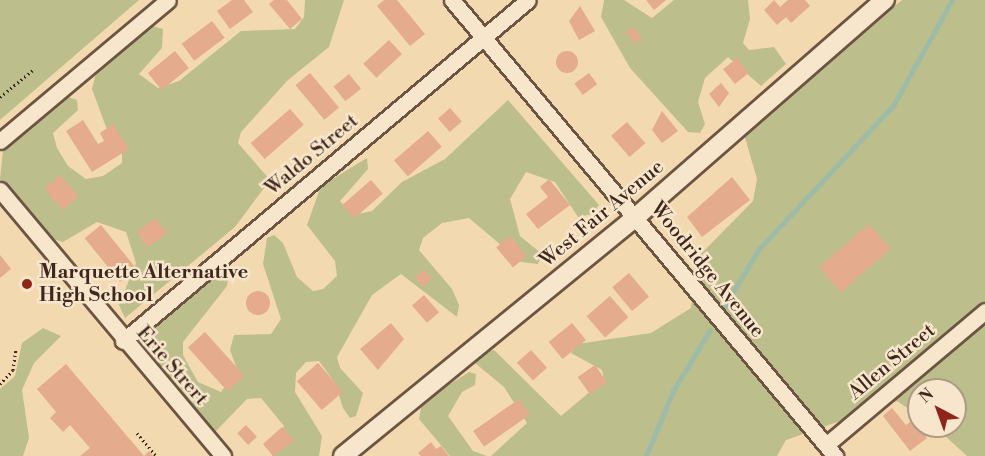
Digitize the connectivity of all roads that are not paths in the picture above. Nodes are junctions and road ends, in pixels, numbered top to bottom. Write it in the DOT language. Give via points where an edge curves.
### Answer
graph roads {
  1 [pos="168,0"];
  2 [pos="452,0"];
  3 [pos="528,0"];
  4 [pos="885,0"];
  5 [pos="484,38"];
  6 [pos="0,141"];
  7 [pos="0,190"];
  8 [pos="637,216"];
  9 [pos="985,311"];
  10 [pos="123,341"];
  11 [pos="830,450"];
  12 [pos="223,456"];
  13 [pos="343,456"];
  1 -- 6 [label="street"];
  2 -- 5 [label="street, Woodridge Avenue"];
  3 -- 5 [label="street, Waldo Street"];
  4 -- 8 [label="street, West Fair Avenue"];
  5 -- 8 [label="street, Woodridge Avenue"];
  5 -- 10 [label="street, Waldo Street"];
  7 -- 10 [label="street, Erie Strert"];
  8 -- 11 [label="street, Woodridge Avenue"];
  8 -- 13 [label="street, West Fair Avenue"];
  9 -- 11 [label="street, Allen Street"];
  10 -- 12 [label="street, Erie Strert"];
}
